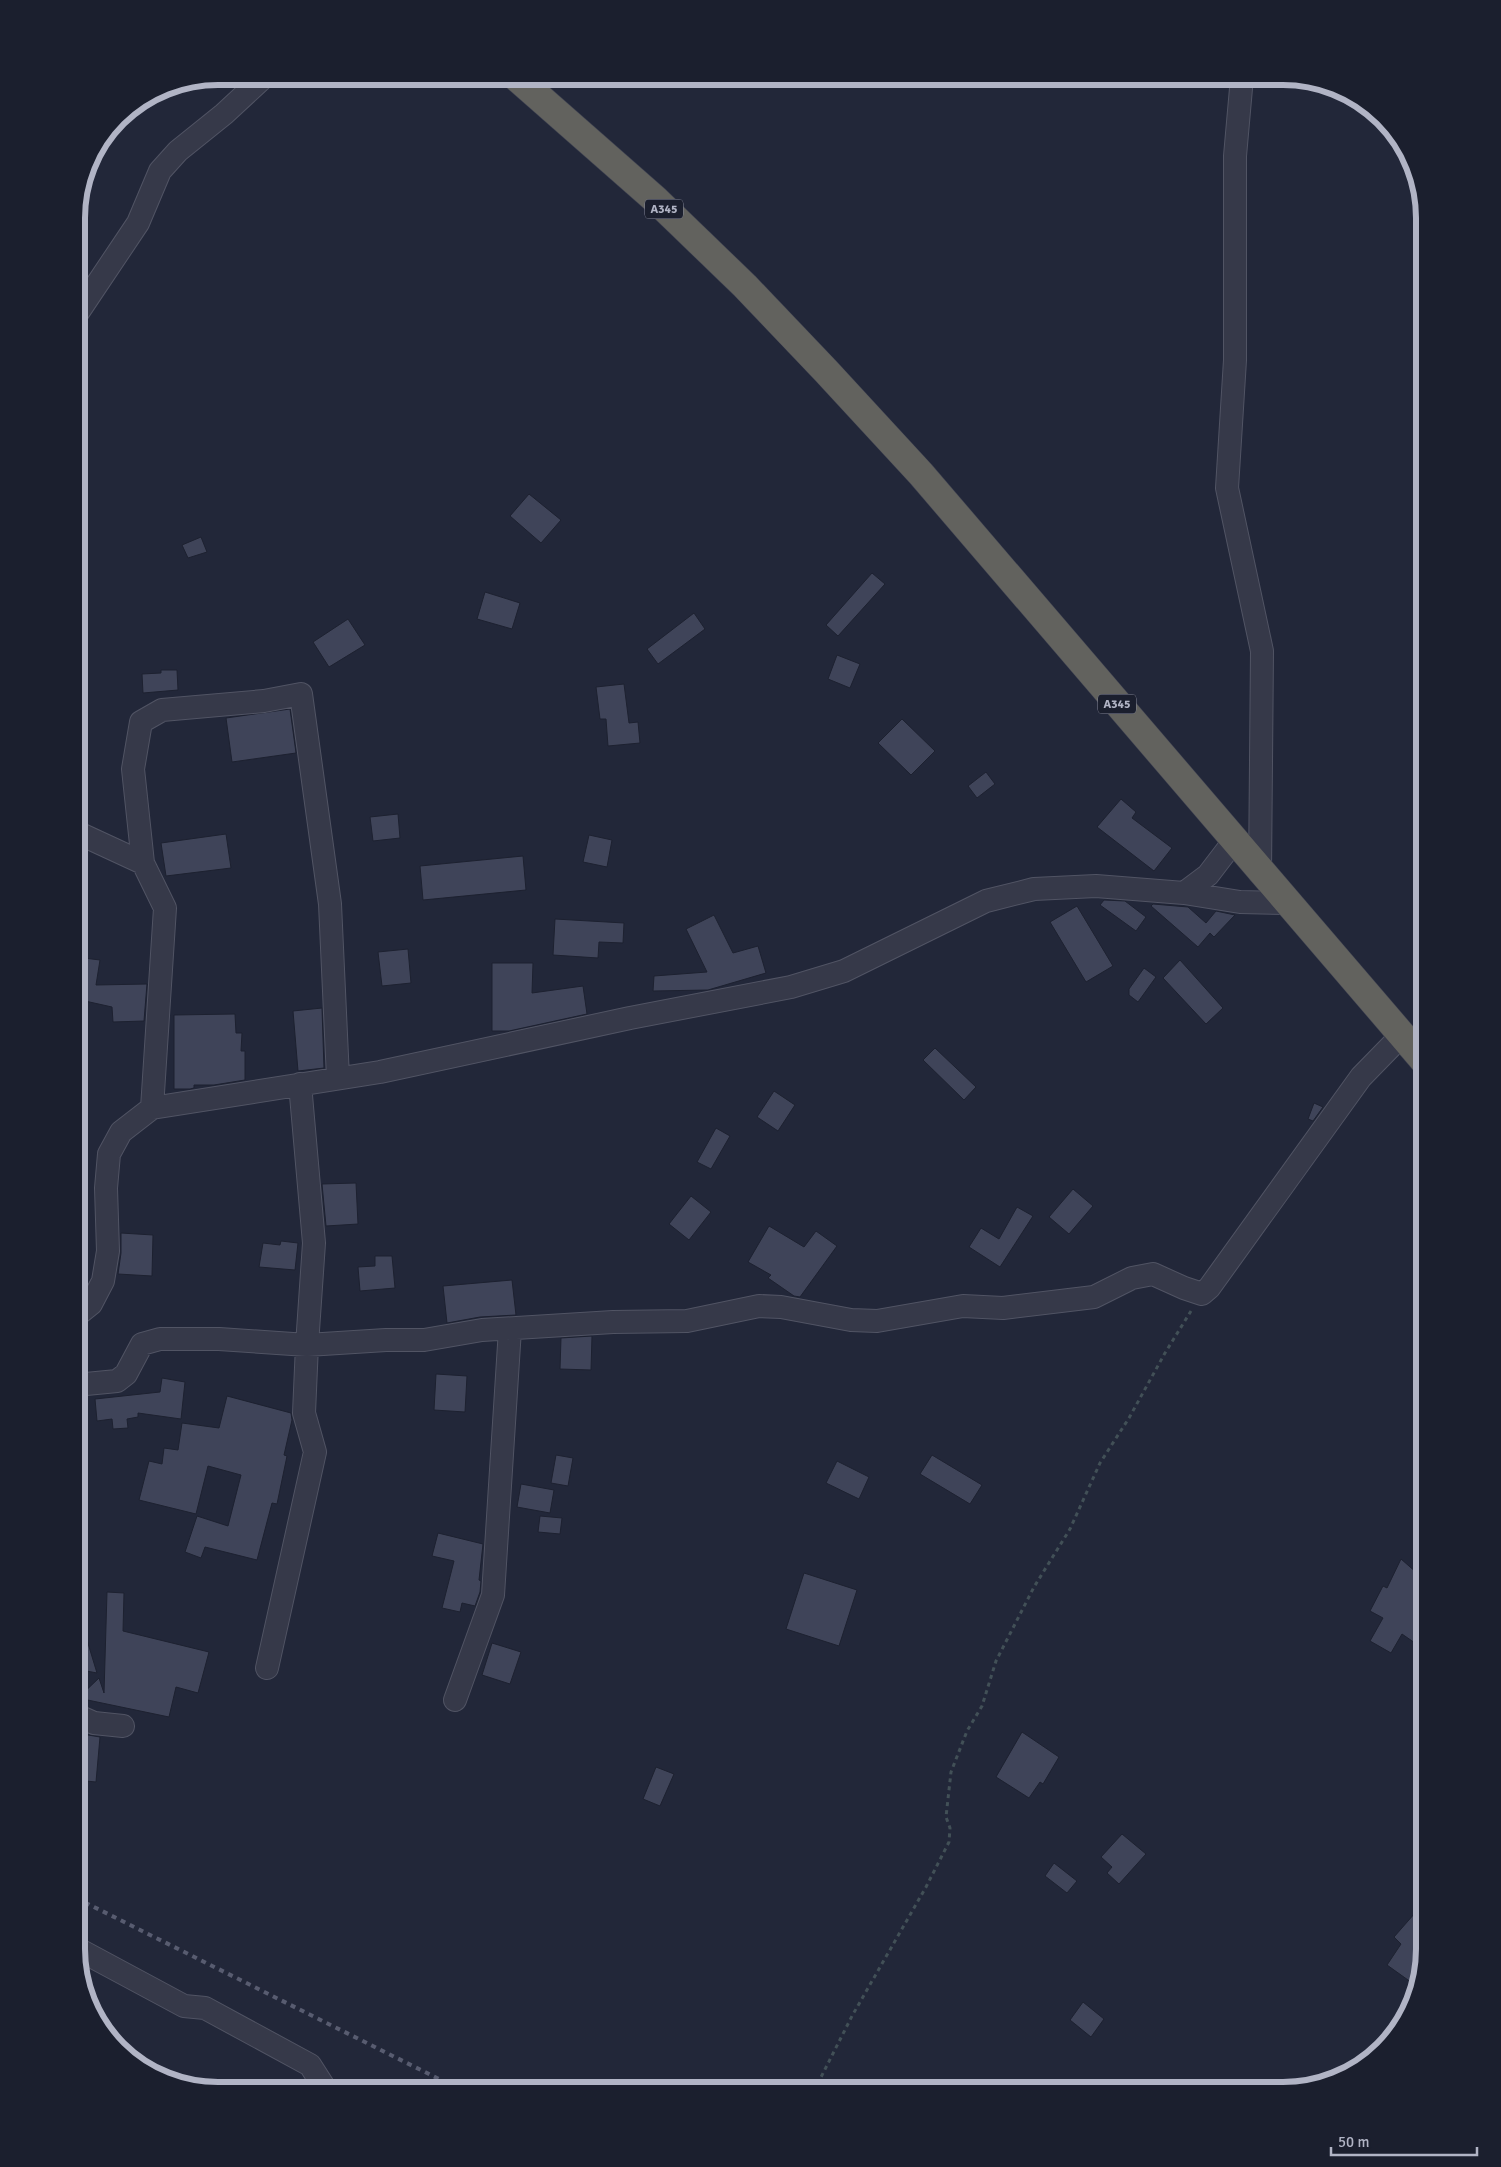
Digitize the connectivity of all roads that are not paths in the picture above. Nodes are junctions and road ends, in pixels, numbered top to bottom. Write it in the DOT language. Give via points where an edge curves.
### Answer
graph roads {
  1 [pos="255,85"];
  2 [pos="525,85"];
  3 [pos="1241,85"];
  4 [pos="85,301"];
  5 [pos="85,836"];
  6 [pos="1234,842"];
  7 [pos="143,863"];
  8 [pos="1260,872"];
  9 [pos="1184,892"];
  10 [pos="1286,903"];
  11 [pos="1402,1035"];
  12 [pos="1416,1051"];
  13 [pos="338,1078"];
  14 [pos="300,1084"];
  15 [pos="152,1108"];
  16 [pos="85,1309"];
  17 [pos="510,1329"];
  18 [pos="306,1345"];
  19 [pos="85,1384"];
  20 [pos="267,1668"];
  21 [pos="455,1700"];
  22 [pos="85,1719"];
  23 [pos="123,1726"];
  24 [pos="85,1953"];
  25 [pos="321,2082"];
  1 -- 4 [label="street" via="178,151 160,171 138,223"];
  2 -- 6 [label="highway, A345" via="656,200 746,286 826,371 921,474"];
  3 -- 8 [label="street" via="1235,156 1235,360 1226,488 1262,651"];
  5 -- 7 [label="street"];
  6 -- 8 [label="highway, A345"];
  6 -- 9 [label="street" via="1208,875"];
  7 -- 13 [label="street" via="133,769 141,722 162,710 264,701 301,694 330,904"];
  7 -- 15 [label="street" via="165,908"];
  8 -- 10 [label="highway, A345"];
  9 -- 10 [label="street" via="1240,902"];
  9 -- 13 [label="street" via="1096,886 1034,889 986,901 844,971 791,987"];
  10 -- 11 [label="highway, A345"];
  11 -- 12 [label="highway, A345"];
  11 -- 17 [label="street" via="1361,1077 1202,1294 1153,1274 1132,1278 1094,1297 1003,1308 963,1306 878,1321 759,1306 687,1321"];
  13 -- 14 [label="street"];
  14 -- 15 [label="street"];
  14 -- 18 [label="street" via="314,1242"];
  15 -- 16 [label="street" via="121,1132 109,1154 106,1188 108,1251 102,1281 91,1304"];
  17 -- 18 [label="street" via="482,1330 424,1340"];
  17 -- 21 [label="street" via="493,1594"];
  18 -- 19 [label="street" via="160,1339 142,1344 126,1374 117,1381"];
  18 -- 20 [label="street" via="304,1413 315,1452"];
  22 -- 23 [label="street"];
  24 -- 25 [label="street" via="184,2006 205,2008 310,2065"];
}
